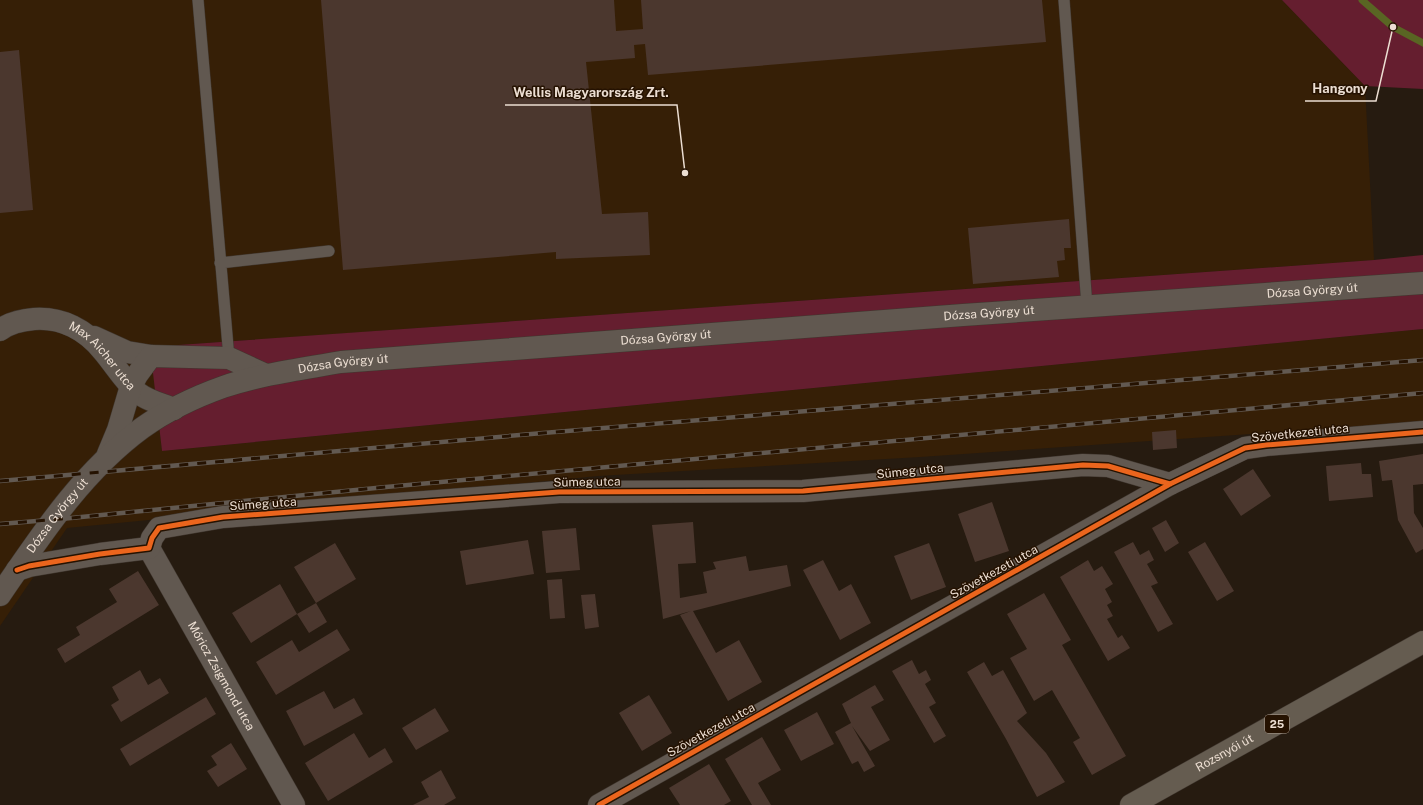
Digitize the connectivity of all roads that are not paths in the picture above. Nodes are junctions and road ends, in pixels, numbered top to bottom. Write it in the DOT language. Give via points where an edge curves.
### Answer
graph roads {
  1 [pos="198,0"];
  2 [pos="1064,0"];
  3 [pos="329,251"];
  4 [pos="220,263"];
  5 [pos="1423,283"];
  6 [pos="1087,306"];
  7 [pos="0,330"];
  8 [pos="84,332"];
  9 [pos="151,356"];
  10 [pos="229,358"];
  11 [pos="266,375"];
  12 [pos="131,386"];
  13 [pos="174,409"];
  14 [pos="1423,432"];
  15 [pos="106,458"];
  16 [pos="1170,484"];
  17 [pos="149,548"];
  18 [pos="17,570"];
  19 [pos="0,595"];
  20 [pos="1423,642"];
  21 [pos="294,805"];
  22 [pos="599,805"];
  23 [pos="1131,805"];
  1 -- 4 [label="lane"];
  2 -- 6 [label="lane"];
  3 -- 4 [label="lane"];
  4 -- 10 [label="lane"];
  5 -- 6 [label="street, Dózsa György út"];
  6 -- 11 [label="street, Dózsa György út" via="341,362"];
  7 -- 8 [label="street, Max Aicher utca" via="24,320 44,318 63,322"];
  8 -- 9 [label="street" via="127,352"];
  8 -- 12 [label="street, Max Aicher utca" via="103,350"];
  9 -- 10 [label="street"];
  9 -- 12 [label="street"];
  10 -- 11 [label="street"];
  11 -- 13 [label="street, Dózsa György út" via="223,387"];
  12 -- 13 [label="street" via="150,400"];
  12 -- 15 [label="street, Max Aicher utca" via="118,430"];
  13 -- 15 [label="street, Dózsa György út" via="142,428"];
  14 -- 16 [label="street, Szövetkezeti utca" via="1245,448"];
  15 -- 18 [label="street, Dózsa György út" via="70,497"];
  16 -- 17 [label="street, Sümeg utca" via="1108,466 1083,465 803,491 558,492 223,517 159,528"];
  16 -- 22 [label="street, Szövetkezeti utca"];
  17 -- 18 [label="street"];
  17 -- 21 [label="street, Móricz Zsigmond utca"];
  18 -- 19 [label="street, Dózsa György út"];
  20 -- 23 [label="main road, Rozsnyói út / 25"];
}
